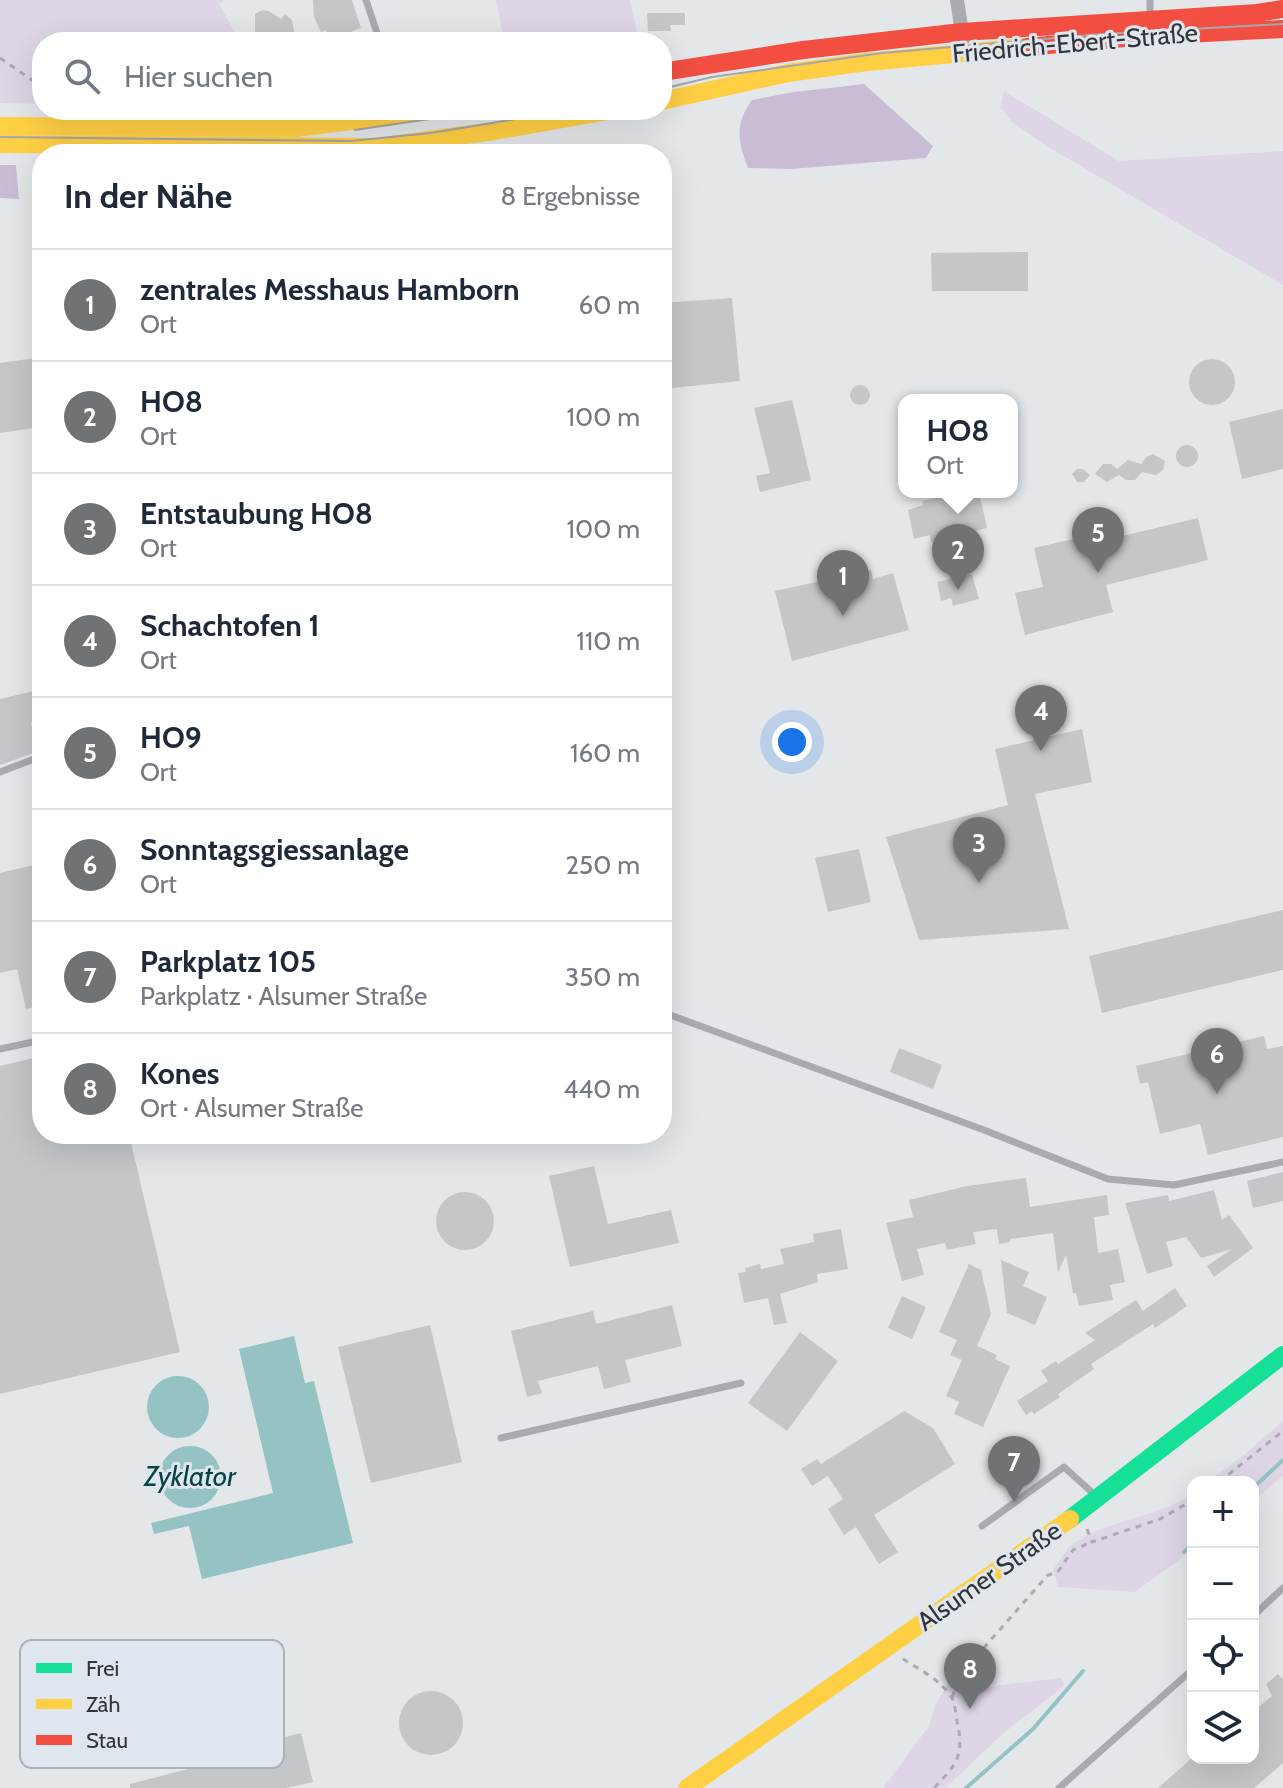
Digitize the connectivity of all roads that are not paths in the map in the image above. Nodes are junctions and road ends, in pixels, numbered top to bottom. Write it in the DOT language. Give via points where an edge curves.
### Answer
graph roads {
  1 [pos="366,0"];
  2 [pos="957,0"];
  3 [pos="1150,0"];
  4 [pos="1283,9"];
  5 [pos="1150,19"];
  6 [pos="1283,29"];
  7 [pos="377,32"];
  8 [pos="962,32"];
  9 [pos="965,52"];
  10 [pos="672,71"];
  11 [pos="672,99"];
  12 [pos="351,120"];
  13 [pos="557,120"];
  14 [pos="0,126"];
  15 [pos="0,144"];
  16 [pos="32,144"];
  17 [pos="399,144"];
  18 [pos="32,760"];
  19 [pos="0,772"];
  20 [pos="672,1016"];
  21 [pos="32,1042"];
  22 [pos="0,1049"];
  23 [pos="1283,1162"];
  24 [pos="1283,1355"];
  25 [pos="741,1383"];
  26 [pos="501,1438"];
  27 [pos="1098,1498"];
  28 [pos="982,1526"];
  29 [pos="1283,1588"];
  30 [pos="1259,1610"];
  31 [pos="1187,1674"];
  32 [pos="687,1788"];
  33 [pos="1059,1788"];
  1 -- 7 [label="lane"];
  2 -- 8 [label="street"];
  3 -- 5 [label="lane"];
  4 -- 5 [label="main road, Friedrich-Ebert-Straße"];
  5 -- 8 [label="main road, Friedrich-Ebert-Straße"];
  6 -- 9 [label="main road, Friedrich-Ebert-Straße"];
  8 -- 9 [label="street"];
  8 -- 10 [label="main road, Friedrich-Ebert-Straße"];
  9 -- 11 [label="main road, Friedrich-Ebert-Straße" via="788,73"];
  12 -- 14 [label="main road" via="296,128"];
  13 -- 17 [label="main road"];
  15 -- 16 [label="main road"];
  18 -- 19 [label="lane"];
  20 -- 23 [label="lane" via="1108,1179 1174,1185"];
  21 -- 22 [label="lane"];
  24 -- 27 [label="main road, Alsumer Straße"];
  25 -- 26 [label="lane"];
  27 -- 28 [label="lane" via="1064,1467"];
  27 -- 32 [label="main road, Alsumer Straße"];
  29 -- 30 [label="lane"];
  31 -- 33 [label="lane"];
}
